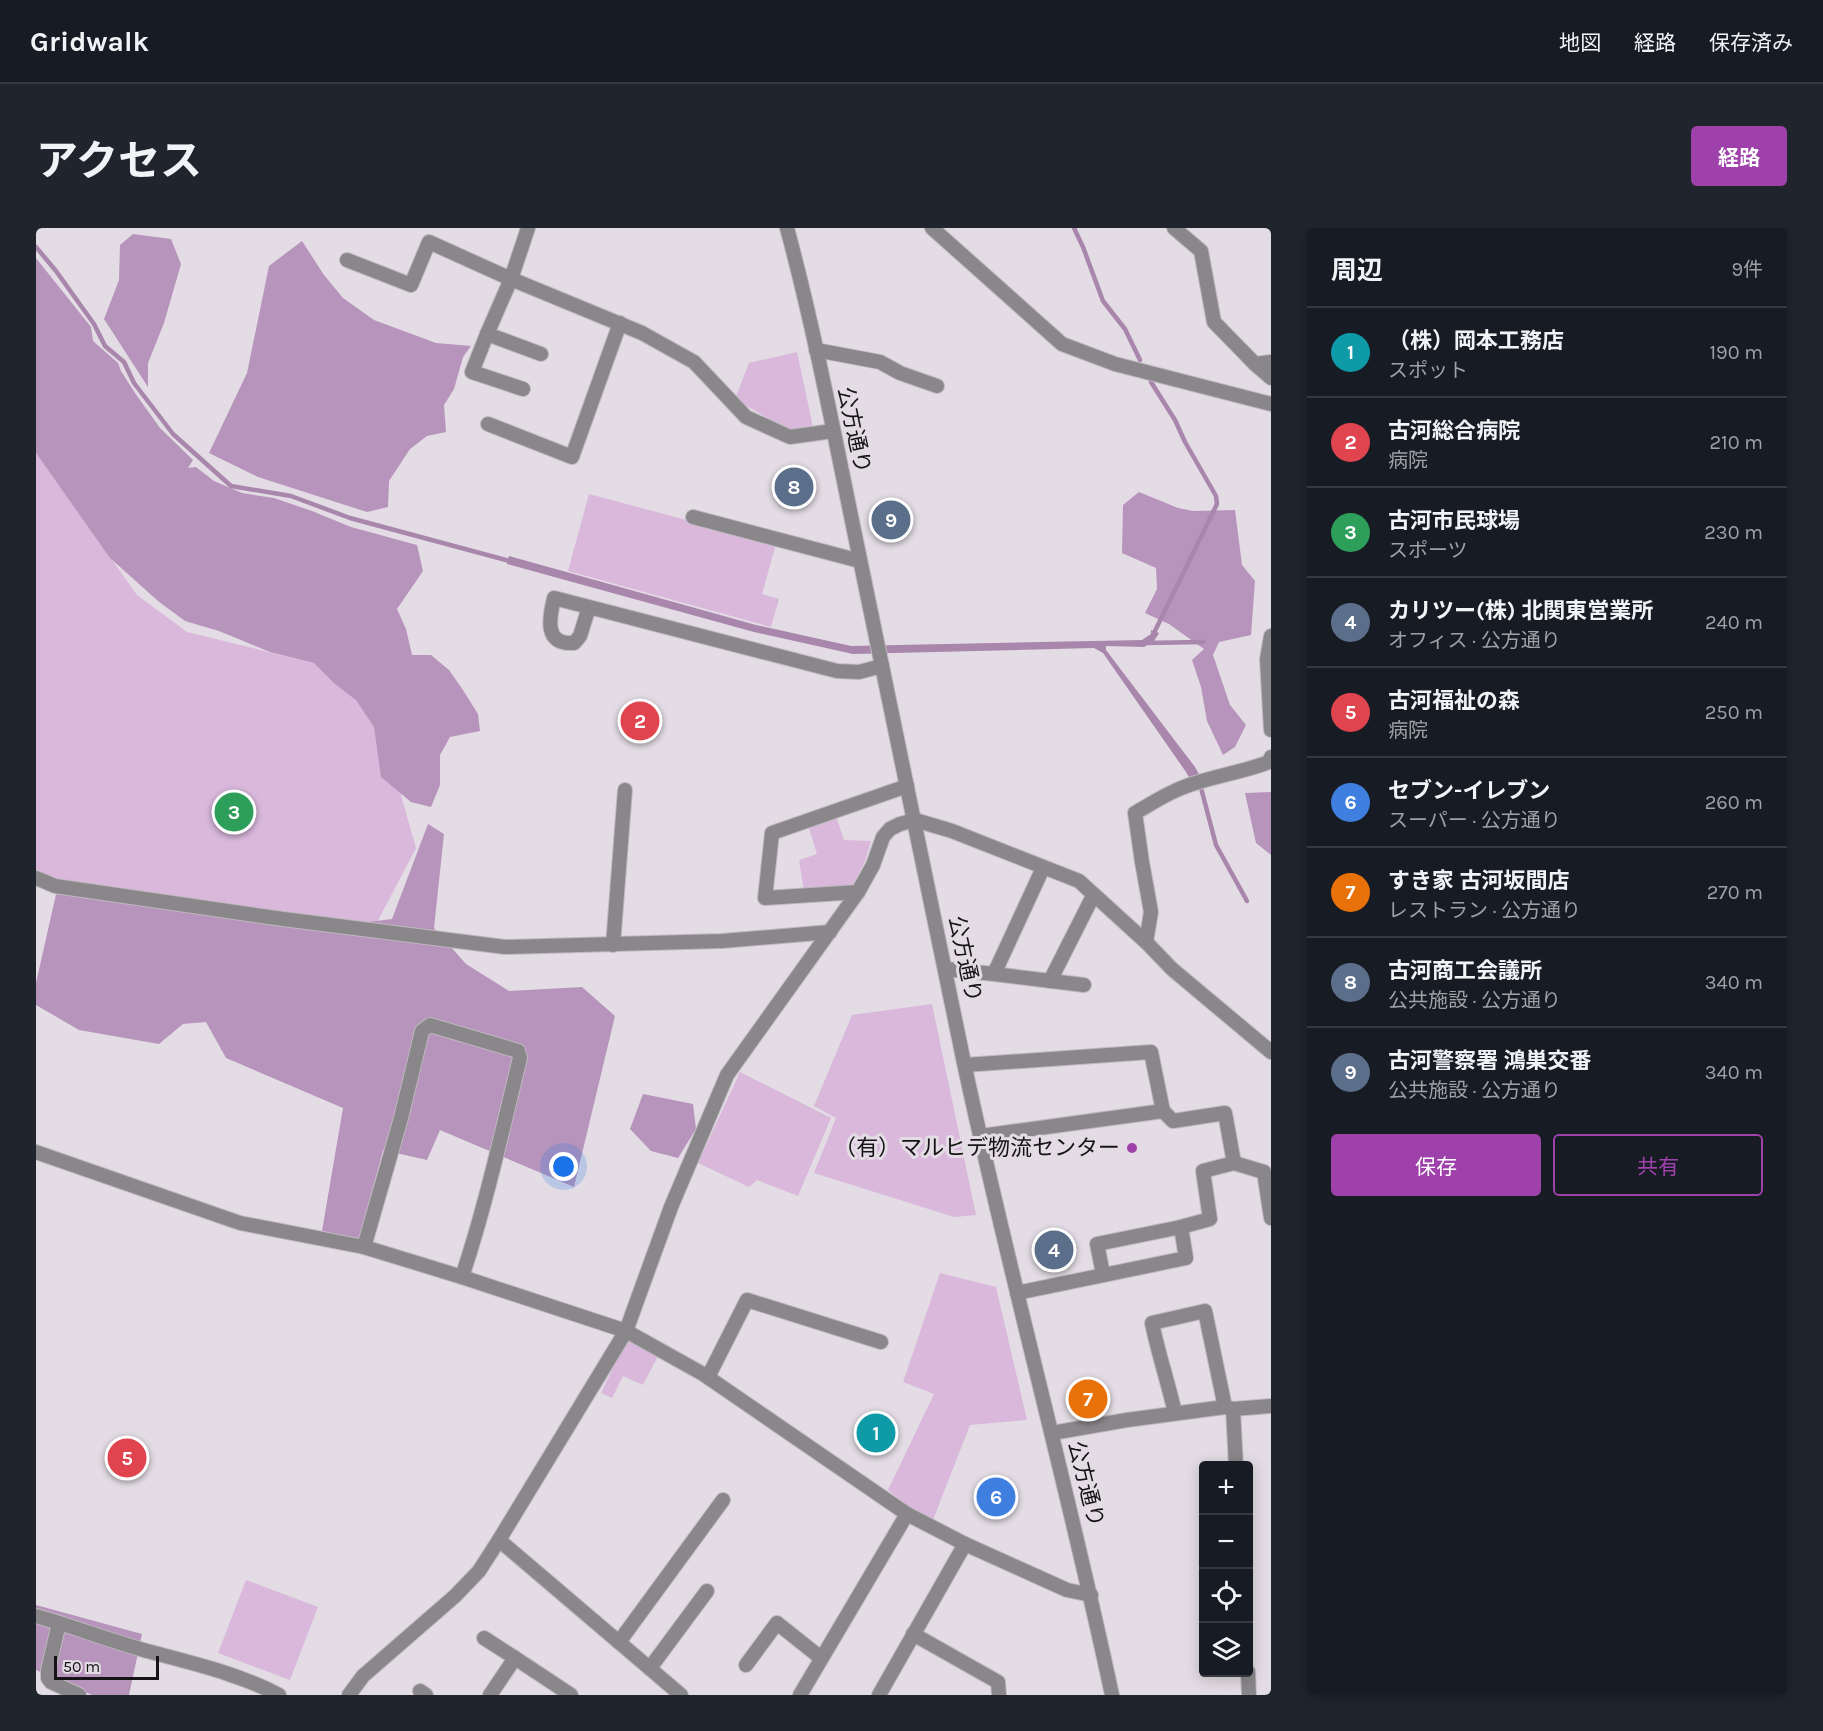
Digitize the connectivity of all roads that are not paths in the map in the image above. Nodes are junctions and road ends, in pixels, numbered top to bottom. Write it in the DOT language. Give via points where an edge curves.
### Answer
graph roads {
  1 [pos="528,228"];
  2 [pos="787,228"];
  3 [pos="932,228"];
  4 [pos="1174,228"];
  5 [pos="347,260"];
  6 [pos="511,279"];
  7 [pos="620,323"];
  8 [pos="487,334"];
  9 [pos="816,350"];
  10 [pos="541,354"];
  11 [pos="1271,362"];
  12 [pos="1255,364"];
  13 [pos="1271,378"];
  14 [pos="937,386"];
  15 [pos="524,389"];
  16 [pos="1271,404"];
  17 [pos="488,424"];
  18 [pos="833,431"];
  19 [pos="693,517"];
  20 [pos="860,561"];
  21 [pos="589,607"];
  22 [pos="1271,636"];
  23 [pos="882,666"];
  24 [pos="1271,730"];
  25 [pos="1271,757"];
  26 [pos="907,786"];
  27 [pos="626,790"];
  28 [pos="915,820"];
  29 [pos="1043,868"];
  30 [pos="36,878"];
  31 [pos="858,892"];
  32 [pos="1093,896"];
  33 [pos="830,932"];
  34 [pos="1146,942"];
  35 [pos="613,945"];
  36 [pos="946,969"];
  37 [pos="994,974"];
  38 [pos="1050,981"];
  39 [pos="1084,986"];
  40 [pos="1271,1052"];
  41 [pos="965,1065"];
  42 [pos="1163,1111"];
  43 [pos="981,1136"];
  44 [pos="36,1152"];
  45 [pos="1234,1163"];
  46 [pos="1271,1218"];
  47 [pos="1181,1227"];
  48 [pos="364,1247"];
  49 [pos="1103,1274"];
  50 [pos="462,1277"];
  51 [pos="1017,1293"];
  52 [pos="627,1331"];
  53 [pos="881,1342"];
  54 [pos="708,1377"];
  55 [pos="1271,1406"];
  56 [pos="1229,1408"];
  57 [pos="1175,1413"];
  58 [pos="1052,1433"];
  59 [pos="1235,1461"];
  60 [pos="723,1500"];
  61 [pos="907,1514"];
  62 [pos="499,1540"];
  63 [pos="965,1544"];
  64 [pos="707,1591"];
  65 [pos="1091,1595"];
  66 [pos="36,1616"];
  67 [pos="59,1623"];
  68 [pos="913,1634"];
  69 [pos="484,1638"];
  70 [pos="619,1642"];
  71 [pos="515,1658"];
  72 [pos="821,1659"];
  73 [pos="746,1665"];
  74 [pos="650,1668"];
  75 [pos="1248,1677"];
  76 [pos="79,1695"];
  77 [pos="279,1695"];
  78 [pos="349,1695"];
  79 [pos="490,1695"];
  80 [pos="571,1695"];
  81 [pos="681,1695"];
  82 [pos="800,1695"];
  83 [pos="879,1695"];
  84 [pos="999,1695"];
  85 [pos="1113,1695"];
  86 [pos="1249,1695"];
  1 -- 6 [label="street"];
  2 -- 9 [label="street, 公方通り"];
  3 -- 16 [label="street" via="1062,344 1115,364"];
  4 -- 12 [label="street" via="1201,251 1214,322"];
  5 -- 6 [label="street" via="411,285 429,242"];
  6 -- 7 [label="street"];
  6 -- 8 [label="street"];
  7 -- 17 [label="street" via="572,457"];
  7 -- 18 [label="street" via="694,362 746,417 790,437"];
  8 -- 10 [label="street"];
  8 -- 15 [label="street" via="472,372"];
  9 -- 14 [label="street" via="880,362"];
  9 -- 18 [label="street, 公方通り"];
  11 -- 12 [label="street"];
  12 -- 13 [label="street"];
  18 -- 20 [label="street, 公方通り"];
  19 -- 20 [label="street"];
  20 -- 23 [label="street, 公方通り"];
  21 -- 23 [label="street" via="837,671 859,672"];
  22 -- 24 [label="street" via="1267,659"];
  23 -- 26 [label="street, 公方通り"];
  25 -- 34 [label="street" via="1269,762 1244,771 1182,788 1135,813 1151,912"];
  26 -- 28 [label="street, 公方通り"];
  26 -- 31 [label="street" via="772,833 765,898"];
  27 -- 35 [label="street"];
  28 -- 29 [label="street"];
  28 -- 31 [label="street" via="890,829 883,837"];
  28 -- 36 [label="street, 公方通り"];
  29 -- 32 [label="street" via="1079,881"];
  29 -- 37 [label="street"];
  30 -- 35 [label="street" via="55,886 467,944"];
  31 -- 33 [label="street"];
  32 -- 34 [label="street"];
  32 -- 38 [label="street"];
  33 -- 35 [label="street"];
  33 -- 52 [label="street" via="727,1075 671,1206"];
  34 -- 40 [label="street" via="1172,969"];
  36 -- 37 [label="street"];
  36 -- 41 [label="street, 公方通り"];
  37 -- 38 [label="street"];
  38 -- 39 [label="street"];
  41 -- 42 [label="street" via="1151,1052"];
  41 -- 43 [label="street, 公方通り"];
  42 -- 43 [label="street"];
  42 -- 45 [label="street" via="1173,1121 1225,1113"];
  43 -- 51 [label="street, 公方通り"];
  44 -- 48 [label="street" via="240,1223"];
  45 -- 46 [label="street" via="1264,1172"];
  45 -- 47 [label="street" via="1203,1171 1210,1219"];
  47 -- 49 [label="street" via="1186,1258"];
  47 -- 49 [label="street" via="1097,1244"];
  48 -- 50 [label="street"];
  48 -- 50 [label="street" via="422,1031 430,1025 518,1051 520,1058 500,1143"];
  49 -- 51 [label="street"];
  50 -- 52 [label="street"];
  51 -- 58 [label="street, 公方通り"];
  52 -- 54 [label="street"];
  52 -- 62 [label="street"];
  53 -- 54 [label="street" via="747,1300"];
  54 -- 61 [label="street"];
  55 -- 56 [label="street"];
  56 -- 57 [label="street"];
  56 -- 57 [label="street" via="1205,1311 1152,1323"];
  56 -- 59 [label="street"];
  57 -- 58 [label="street"];
  58 -- 65 [label="street, 公方通り"];
  60 -- 70 [label="street"];
  61 -- 63 [label="street"];
  61 -- 72 [label="street"];
  62 -- 70 [label="street"];
  62 -- 78 [label="street" via="471,1580 363,1676"];
  63 -- 65 [label="street" via="1067,1590"];
  63 -- 68 [label="street"];
  64 -- 74 [label="street"];
  65 -- 85 [label="street, 公方通り"];
  66 -- 67 [label="street"];
  67 -- 76 [label="street" via="48,1678"];
  67 -- 77 [label="street" via="204,1665"];
  68 -- 83 [label="street"];
  68 -- 84 [label="street" via="998,1682"];
  69 -- 71 [label="street"];
  70 -- 74 [label="street"];
  71 -- 79 [label="street"];
  71 -- 80 [label="street"];
  72 -- 73 [label="street" via="777,1623"];
  72 -- 82 [label="street"];
  74 -- 81 [label="street"];
  75 -- 86 [label="street"];
}
